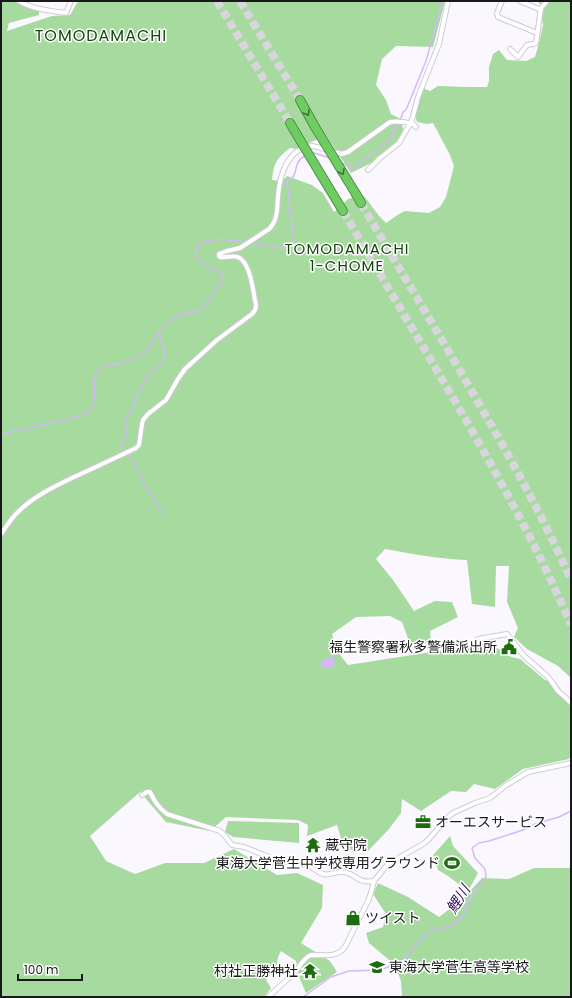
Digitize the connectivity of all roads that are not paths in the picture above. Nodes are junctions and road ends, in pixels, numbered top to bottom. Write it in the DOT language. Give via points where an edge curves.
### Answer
graph roads {
  1 [pos="18,1"];
  2 [pos="71,1"];
  3 [pos="448,1"];
  4 [pos="502,1"];
  5 [pos="520,1"];
  6 [pos="547,1"];
  7 [pos="541,10"];
  8 [pos="537,33"];
  9 [pos="510,49"];
  10 [pos="300,100"];
  11 [pos="290,123"];
  12 [pos="408,123"];
  13 [pos="416,127"];
  14 [pos="368,170"];
  15 [pos="361,202"];
  16 [pos="343,211"];
  17 [pos="1,534"];
  18 [pos="478,639"];
  19 [pos="571,703"];
  20 [pos="571,763"];
  21 [pos="142,795"];
  22 [pos="374,881"];
  23 [pos="268,997"];
  1 -- 2 [label="street" via="28,6 66,13"];
  3 -- 12 [label="street" via="439,44"];
  4 -- 8 [label="street" via="498,17"];
  5 -- 7 [label="street"];
  6 -- 7 [label="street"];
  7 -- 8 [label="street"];
  8 -- 9 [label="street" via="536,42 524,47 518,57"];
  10 -- 15 [label="highway, one-way, bridge"];
  11 -- 16 [label="highway, bridge"];
  12 -- 13 [label="street"];
  12 -- 14 [label="street" via="399,143"];
  12 -- 17 [label="street" via="390,122 344,153 312,146 305,147 287,162 278,190 276,217 269,229 240,248 219,254 222,258 237,257 246,265 256,306 254,312 185,369 166,400 143,420 136,448 38,496 12,518"];
  18 -- 19 [label="street" via="507,634 524,656 547,676"];
  20 -- 22 [label="street" via="528,772 490,798 453,813 428,840 388,864"];
  21 -- 22 [label="street" via="150,792 156,804 166,814 220,831 232,846 264,854 280,867 308,863 314,870 325,875 343,872 361,881"];
  22 -- 23 [label="street" via="371,893 342,951 334,955 311,955 306,958"];
}
